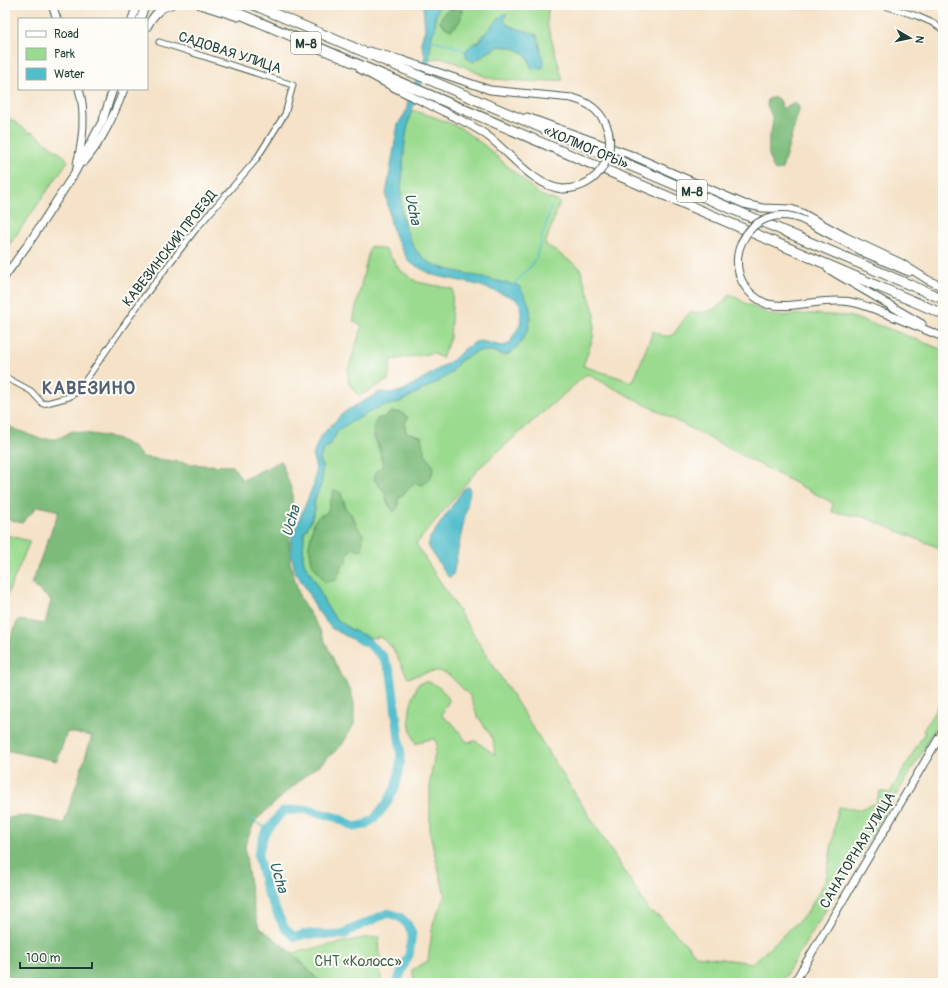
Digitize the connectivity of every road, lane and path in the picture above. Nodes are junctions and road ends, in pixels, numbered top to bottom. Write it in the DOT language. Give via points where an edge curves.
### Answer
graph roads {
  1 [pos="52,5"];
  2 [pos="56,5"];
  3 [pos="146,5"];
  4 [pos="171,5"];
  5 [pos="200,5"];
  6 [pos="218,5"];
  7 [pos="254,5"];
  8 [pos="882,5"];
  9 [pos="136,8"];
  10 [pos="57,18"];
  11 [pos="61,18"];
  12 [pos="132,18"];
  13 [pos="140,18"];
  14 [pos="148,25"];
  15 [pos="271,28"];
  16 [pos="943,30"];
  17 [pos="159,42"];
  18 [pos="443,80"];
  19 [pos="293,85"];
  20 [pos="79,90"];
  21 [pos="113,90"];
  22 [pos="124,90"];
  23 [pos="433,102"];
  24 [pos="487,103"];
  25 [pos="74,174"];
  26 [pos="803,255"];
  27 [pos="5,276"];
  28 [pos="928,280"];
  29 [pos="943,287"];
  30 [pos="943,299"];
  31 [pos="943,314"];
  32 [pos="943,336"];
  33 [pos="5,377"];
  34 [pos="943,731"];
  35 [pos="794,983"];
  1 -- 10 [label="street"];
  2 -- 11 [label="street"];
  3 -- 13 [label="street"];
  4 -- 14 [label="street" via="153,16"];
  5 -- 15 [label="street"];
  6 -- 15 [label="highway, «ХОЛМОГОРЫ» / М-8"];
  7 -- 18 [label="highway, «ХОЛМОГОРЫ» / М-8"];
  8 -- 16 [label="street" via="917,16"];
  9 -- 12 [label="street"];
  15 -- 23 [label="highway, «ХОЛМОГОРЫ» / М-8"];
  17 -- 19 [label="street, САДОВАЯ УЛИЦА"];
  18 -- 23 [label="street, bridge" via="490,90 572,98 587,103 599,114 609,132 610,148 605,163 596,176 583,185 562,189 552,187 538,180 490,138"];
  18 -- 24 [label="highway, «ХОЛМОГОРЫ» / М-8"];
  19 -- 33 [label="street, КАВЕЗИНСКИЙ ПРОЕЗД" via="285,114 255,161 196,228 78,391 69,397 43,404 31,391"];
  20 -- 25 [label="street" via="83,123"];
  21 -- 25 [label="street" via="103,120"];
  22 -- 25 [label="street" via="106,130 93,152"];
  23 -- 26 [label="highway, «ХОЛМОГОРЫ» / М-8"];
  24 -- 28 [label="street" via="631,155 744,204 791,209 802,213 901,263"];
  24 -- 30 [label="highway, «ХОЛМОГОРЫ» / М-8"];
  25 -- 27 [label="street"];
  26 -- 31 [label="highway, «ХОЛМОГОРЫ» / М-8"];
  26 -- 32 [label="street"];
  28 -- 29 [label="street"];
  28 -- 32 [label="street, bridge" via="865,253 805,221 788,216 770,217 754,226 743,239 738,256 739,274 744,285 767,304 776,306 824,301 854,303"];
  34 -- 35 [label="street, САНАТОРНАЯ УЛИЦА"];
}
